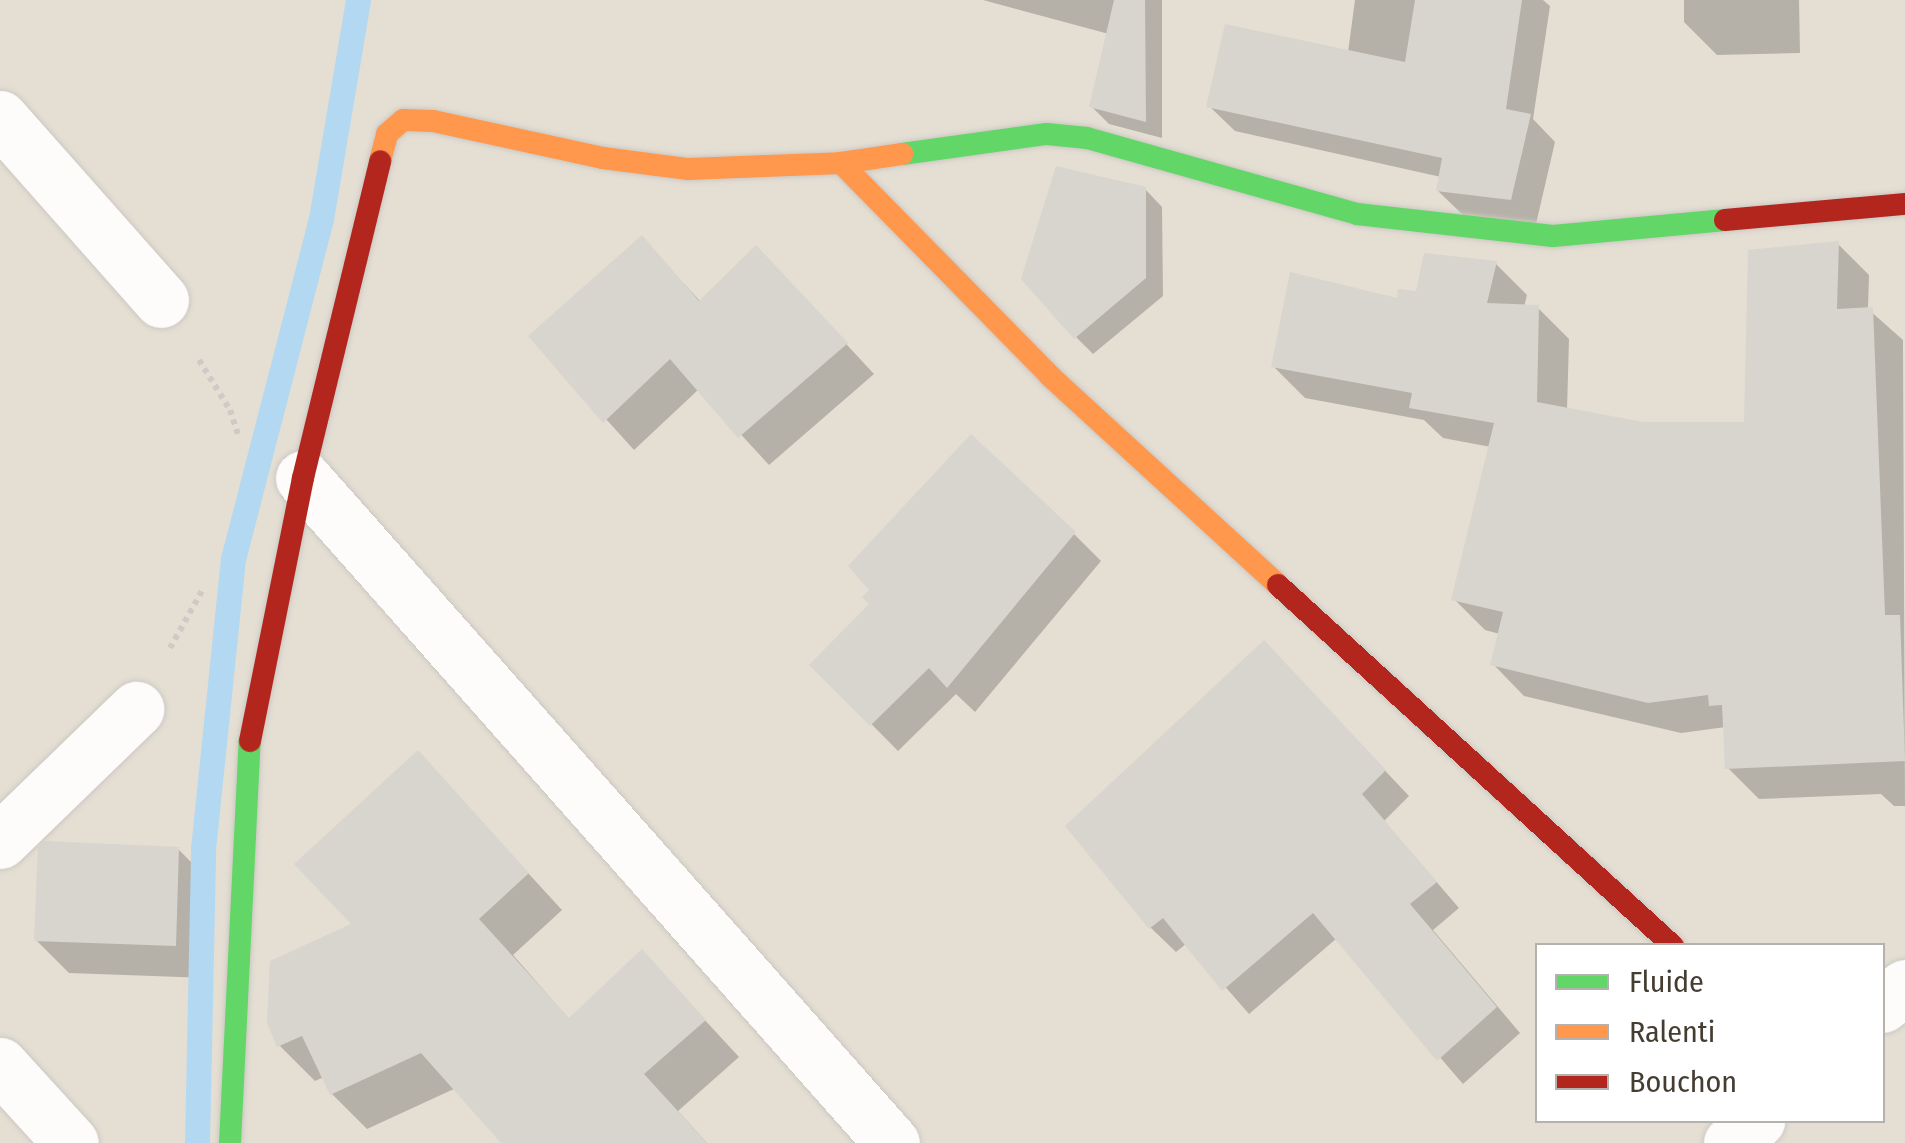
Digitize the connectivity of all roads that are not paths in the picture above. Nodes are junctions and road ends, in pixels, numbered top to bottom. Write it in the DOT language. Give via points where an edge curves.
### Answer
graph roads {
  1 [pos="0,118"];
  2 [pos="840,162"];
  3 [pos="1905,204"];
  4 [pos="162,300"];
  5 [pos="303,478"];
  6 [pos="136,709"];
  7 [pos="0,840"];
  8 [pos="1670,943"];
  9 [pos="0,1065"];
  10 [pos="1754,1123"];
  11 [pos="70,1143"];
  12 [pos="230,1143"];
  13 [pos="892,1143"];
  14 [pos="1731,1143"];
  1 -- 4 [label="street"];
  2 -- 3 [label="street" via="1047,134 1130,148 1357,214 1553,236"];
  2 -- 5 [label="street" via="688,169 403,120 387,134"];
  2 -- 8 [label="street" via="1050,376"];
  5 -- 12 [label="street" via="248,757"];
  5 -- 13 [label="street"];
  6 -- 7 [label="street"];
  9 -- 11 [label="street"];
  10 -- 14 [label="street"];
}
